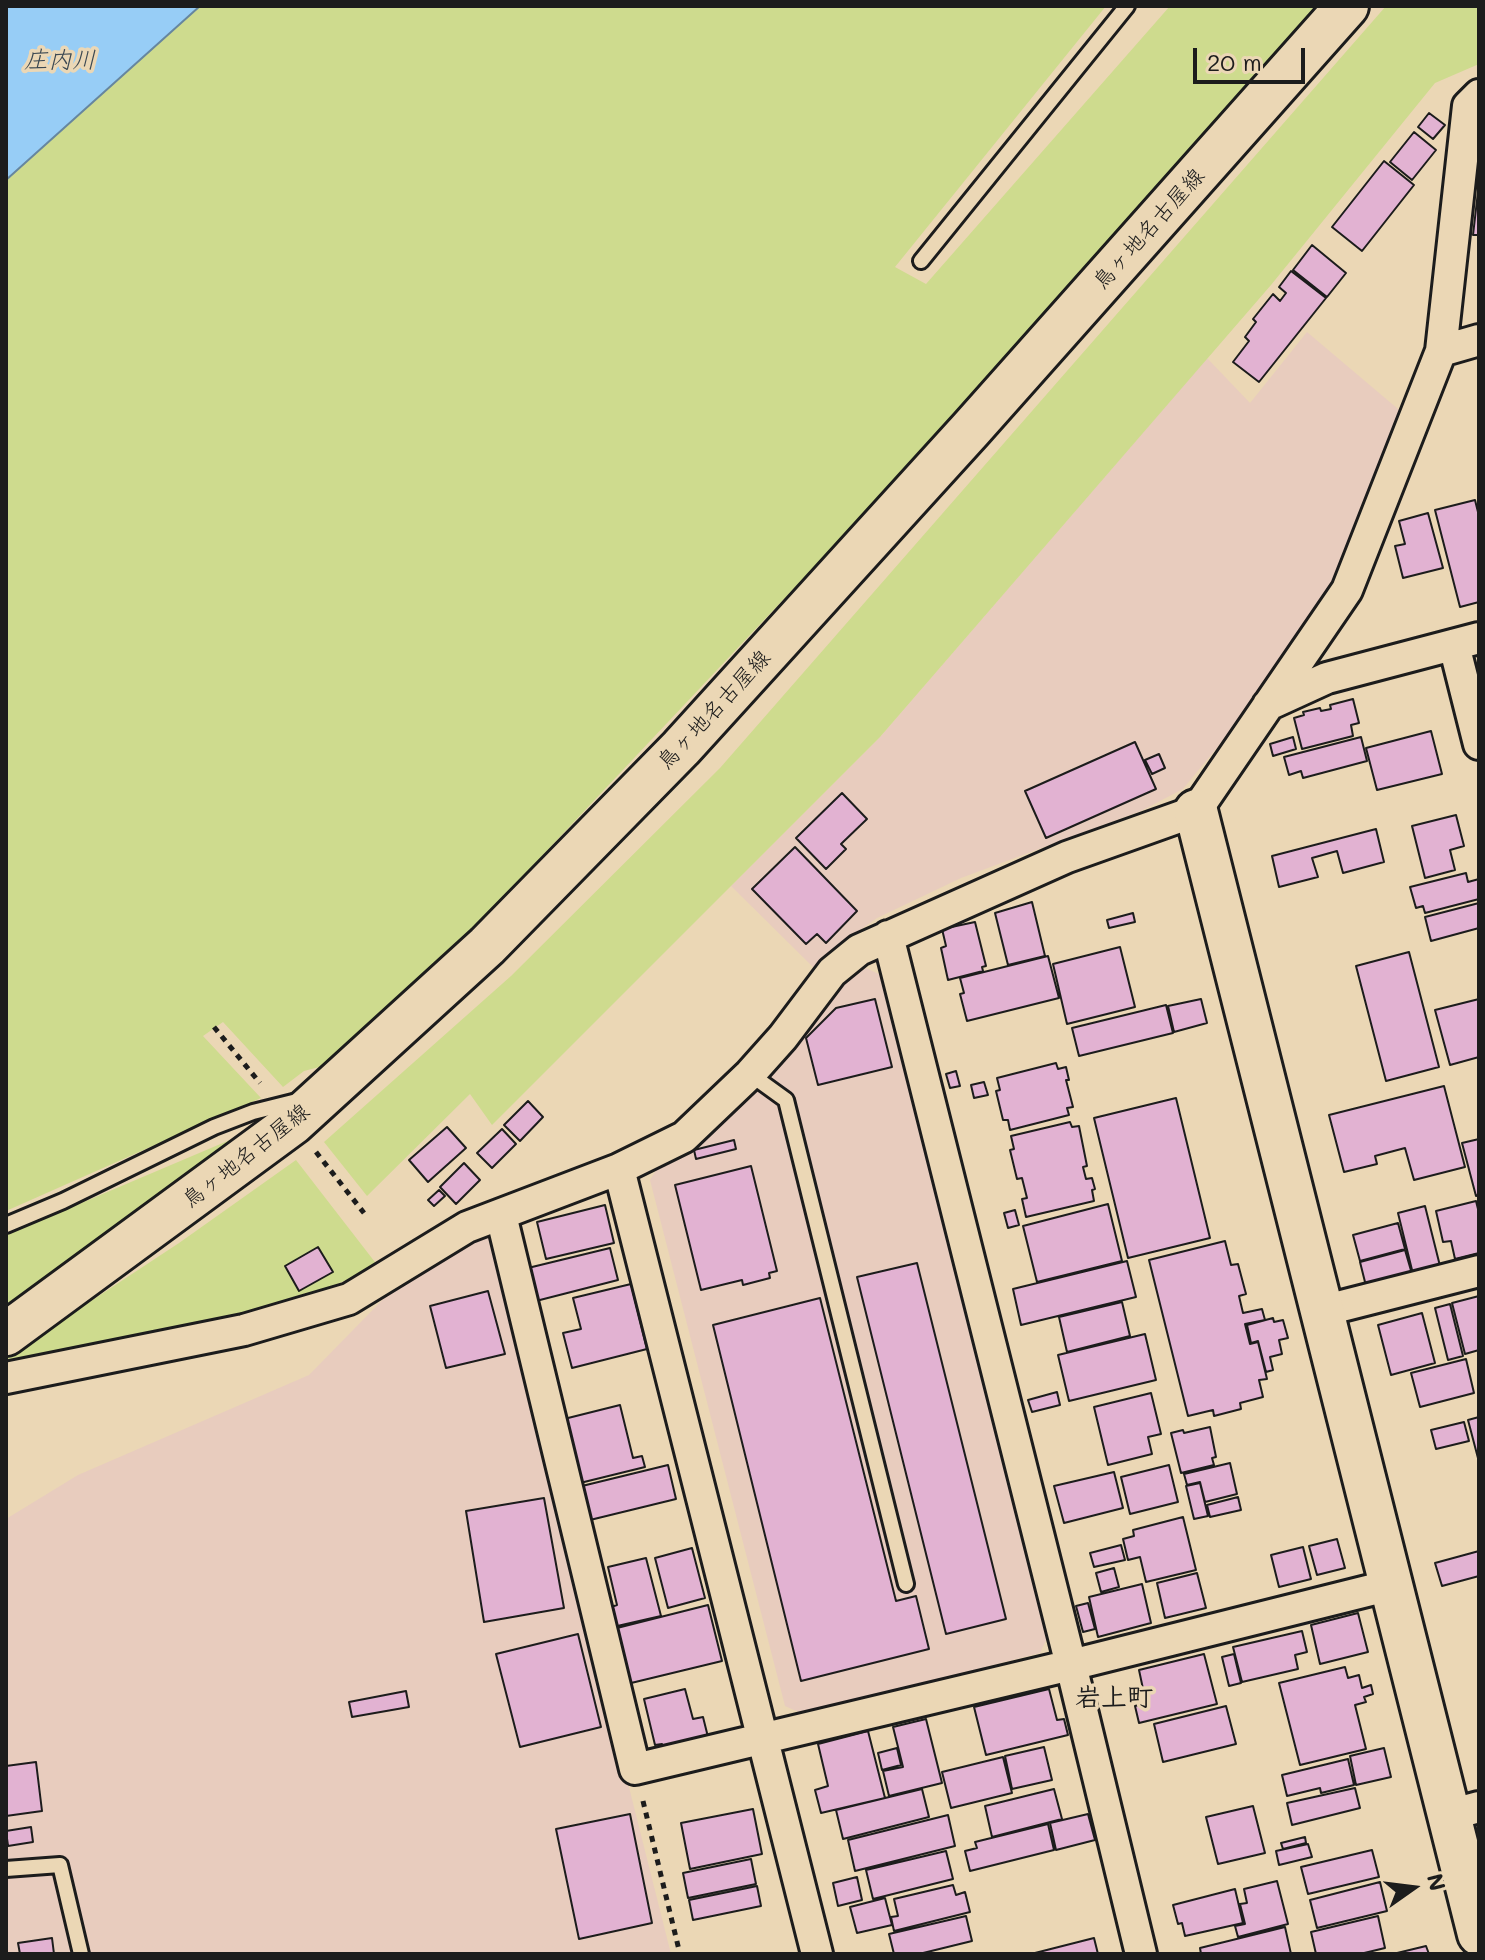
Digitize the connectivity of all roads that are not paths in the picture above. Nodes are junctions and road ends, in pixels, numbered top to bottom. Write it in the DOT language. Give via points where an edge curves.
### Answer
graph roads {
  1 [pos="1127,6"];
  2 [pos="1347,6"];
  3 [pos="1479,95"];
  4 [pos="921,261"];
  5 [pos="1479,340"];
  6 [pos="1441,351"];
  7 [pos="1467,642"];
  8 [pos="1266,706"];
  9 [pos="1479,744"];
  10 [pos="1196,811"];
  11 [pos="888,936"];
  12 [pos="750,1074"];
  13 [pos="286,1115"];
  14 [pos="619,1169"];
  15 [pos="501,1215"];
  16 [pos="6,1225"];
  17 [pos="1479,1271"];
  18 [pos="1322,1311"];
  19 [pos="6,1334"];
  20 [pos="6,1378"];
  21 [pos="906,1584"];
  22 [pos="1391,1585"];
  23 [pos="1071,1665"];
  24 [pos="763,1739"];
  25 [pos="1464,1811"];
  26 [pos="6,1869"];
  27 [pos="1479,1934"];
  28 [pos="81,1954"];
  29 [pos="817,1954"];
  30 [pos="1141,1954"];
  1 -- 4 [label="lane"];
  2 -- 13 [label="main road, 鳥ヶ地名古屋線" via="681,748 487,946 324,1094"];
  3 -- 6 [label="street" via="1468,106"];
  5 -- 6 [label="street"];
  6 -- 8 [label="street" via="1347,590"];
  7 -- 8 [label="street" via="1327,678"];
  7 -- 9 [label="street"];
  8 -- 10 [label="street"];
  10 -- 11 [label="street" via="1067,857"];
  10 -- 18 [label="main road"];
  11 -- 12 [label="street" via="832,972"];
  11 -- 23 [label="street"];
  12 -- 14 [label="street" via="684,1137"];
  12 -- 21 [label="lane" via="786,1100"];
  13 -- 16 [label="lane" via="253,1112 214,1127"];
  13 -- 19 [label="main road, 鳥ヶ地名古屋線"];
  14 -- 15 [label="street"];
  14 -- 24 [label="street"];
  15 -- 20 [label="street" via="467,1227 349,1299 244,1330"];
  15 -- 24 [label="street" via="635,1769"];
  17 -- 18 [label="street"];
  18 -- 22 [label="main road"];
  22 -- 23 [label="street"];
  22 -- 25 [label="main road"];
  23 -- 24 [label="street"];
  23 -- 30 [label="street"];
  24 -- 29 [label="street"];
  25 -- 27 [label="main road"];
  26 -- 28 [label="lane" via="60,1865"];
}
